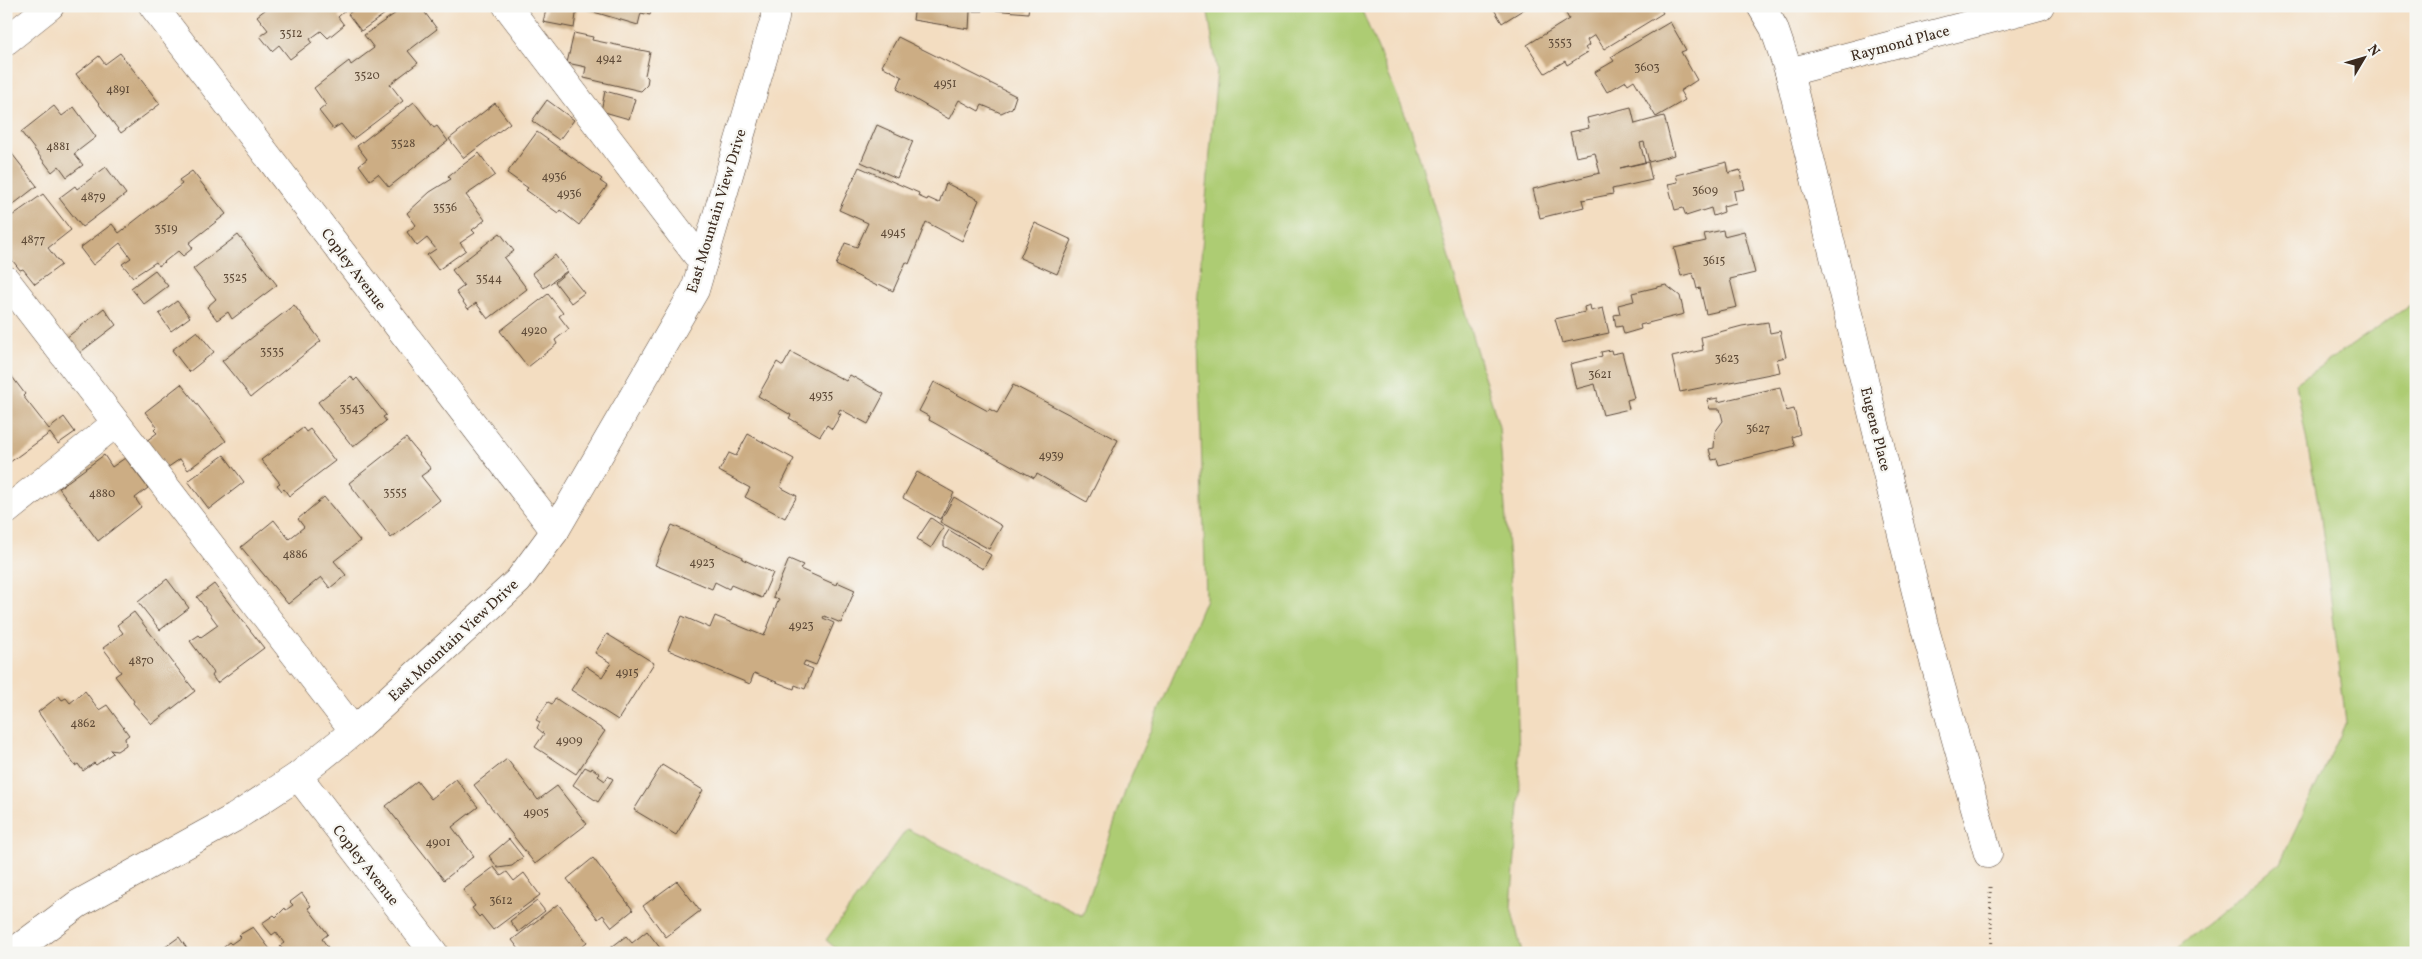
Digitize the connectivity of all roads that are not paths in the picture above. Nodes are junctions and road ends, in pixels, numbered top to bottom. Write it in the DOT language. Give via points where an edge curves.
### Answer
graph roads {
  1 [pos="50,6"];
  2 [pos="153,6"];
  3 [pos="507,6"];
  4 [pos="775,6"];
  5 [pos="1761,6"];
  6 [pos="2040,6"];
  7 [pos="6,40"];
  8 [pos="1789,72"];
  9 [pos="703,263"];
  10 [pos="6,280"];
  11 [pos="116,423"];
  12 [pos="6,511"];
  13 [pos="555,531"];
  14 [pos="354,731"];
  15 [pos="298,776"];
  16 [pos="1988,854"];
  17 [pos="12,953"];
  18 [pos="434,953"];
  1 -- 7 [label="street"];
  2 -- 13 [label="street, Copley Avenue"];
  3 -- 9 [label="street"];
  4 -- 9 [label="street, East Mountain View Drive"];
  5 -- 8 [label="street, Eugene Place" via="1774,28"];
  6 -- 8 [label="street, Raymond Place"];
  8 -- 16 [label="street, Eugene Place" via="1925,630"];
  9 -- 13 [label="street, East Mountain View Drive" via="695,290"];
  10 -- 11 [label="street"];
  11 -- 12 [label="street"];
  11 -- 14 [label="street"];
  13 -- 14 [label="street, East Mountain View Drive" via="518,581"];
  14 -- 15 [label="street, East Mountain View Drive"];
  15 -- 17 [label="street, East Mountain View Drive" via="234,818 78,904"];
  15 -- 18 [label="street, Copley Avenue"];
}
